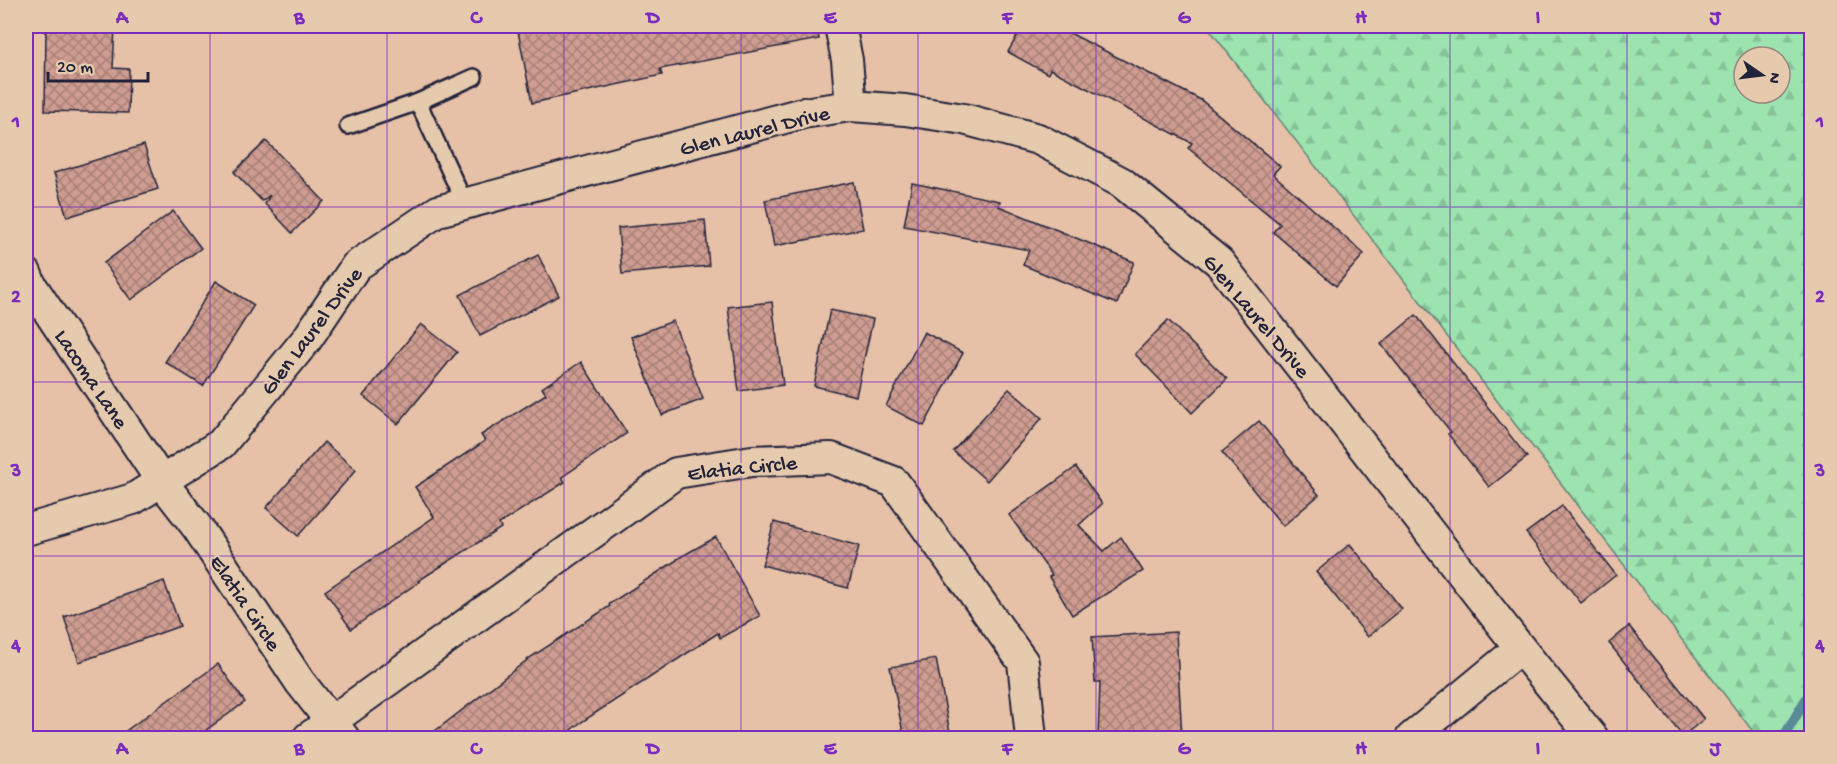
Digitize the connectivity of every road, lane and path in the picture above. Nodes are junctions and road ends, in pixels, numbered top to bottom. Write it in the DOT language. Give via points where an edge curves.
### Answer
graph roads {
  1 [pos="840,26"];
  2 [pos="474,77"];
  3 [pos="418,102"];
  4 [pos="851,106"];
  5 [pos="348,126"];
  6 [pos="465,204"];
  7 [pos="26,273"];
  8 [pos="162,482"];
  9 [pos="26,530"];
  10 [pos="1520,648"];
  11 [pos="338,730"];
  12 [pos="308,738"];
  13 [pos="1031,738"];
  14 [pos="1411,738"];
  15 [pos="1593,738"];
  1 -- 4 [label="street"];
  2 -- 3 [label="lane"];
  3 -- 5 [label="lane"];
  3 -- 6 [label="lane"];
  4 -- 6 [label="street, Glen Laurel Drive" via="803,113"];
  4 -- 10 [label="street, Glen Laurel Drive" via="964,119 1038,140 1121,182 1139,196 1219,261"];
  6 -- 8 [label="street, Glen Laurel Drive" via="438,211 356,266 307,339 221,444"];
  7 -- 8 [label="street, Lacoma Lane"];
  8 -- 9 [label="street, Glen Laurel Drive" via="133,499"];
  8 -- 11 [label="street, Elatia Circle" via="300,682"];
  10 -- 14 [label="street"];
  10 -- 15 [label="street, Glen Laurel Drive"];
  11 -- 12 [label="street"];
  11 -- 13 [label="street, Elatia Circle" via="676,473 752,461 831,458 894,482 1023,662"];
}
